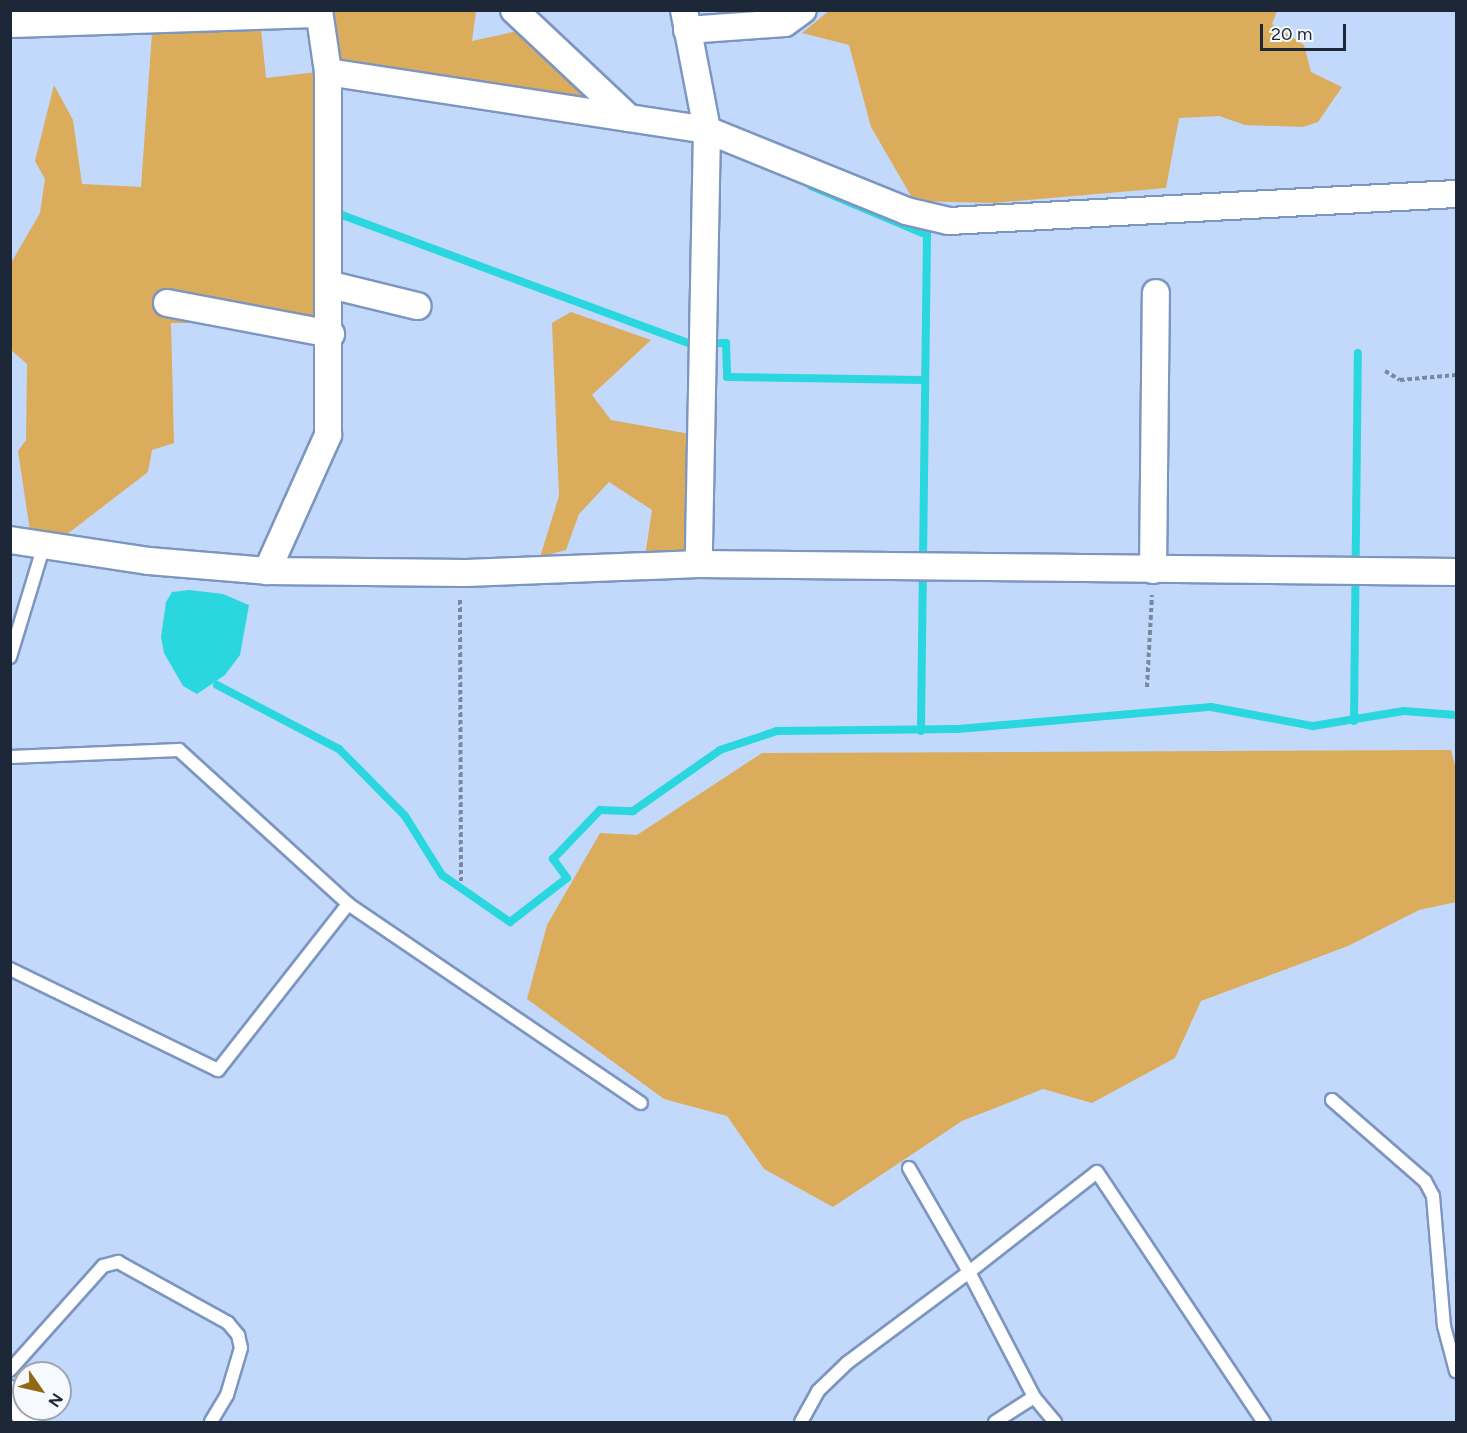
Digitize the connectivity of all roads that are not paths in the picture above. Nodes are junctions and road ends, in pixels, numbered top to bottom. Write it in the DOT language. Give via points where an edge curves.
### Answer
graph roads {
  1 [pos="514,10"];
  2 [pos="803,10"];
  3 [pos="318,12"];
  4 [pos="155,15"];
  5 [pos="686,20"];
  6 [pos="10,24"];
  7 [pos="328,72"];
  8 [pos="629,118"];
  9 [pos="707,130"];
  10 [pos="1456,195"];
  11 [pos="331,285"];
  12 [pos="1156,293"];
  13 [pos="167,303"];
  14 [pos="417,306"];
  15 [pos="331,334"];
  16 [pos="10,540"];
  17 [pos="44,545"];
  18 [pos="699,564"];
  19 [pos="1153,570"];
  20 [pos="267,571"];
  21 [pos="1456,572"];
  22 [pos="10,657"];
  23 [pos="10,757"];
  24 [pos="348,904"];
  25 [pos="10,969"];
  26 [pos="1332,1100"];
  27 [pos="641,1103"];
  28 [pos="909,1168"];
  29 [pos="969,1272"];
  30 [pos="10,1370"];
  31 [pos="1456,1371"];
  32 [pos="10,1394"];
  33 [pos="1034,1396"];
  34 [pos="30,1422"];
  35 [pos="210,1422"];
  36 [pos="801,1422"];
  37 [pos="995,1422"];
  38 [pos="1055,1422"];
  39 [pos="1264,1422"];
  1 -- 8 [label="street"];
  2 -- 5 [label="street" via="785,23"];
  3 -- 4 [label="street"];
  3 -- 7 [label="street"];
  4 -- 6 [label="street"];
  5 -- 9 [label="street"];
  7 -- 8 [label="street"];
  7 -- 11 [label="street"];
  8 -- 9 [label="street"];
  9 -- 10 [label="street" via="906,211 949,221"];
  9 -- 18 [label="street"];
  11 -- 14 [label="street"];
  11 -- 15 [label="street"];
  12 -- 19 [label="street"];
  13 -- 15 [label="street"];
  15 -- 20 [label="street" via="328,435"];
  16 -- 17 [label="street"];
  17 -- 20 [label="street"];
  17 -- 22 [label="lane"];
  18 -- 19 [label="street"];
  18 -- 20 [label="street" via="460,573"];
  19 -- 21 [label="street"];
  23 -- 24 [label="lane" via="178,750"];
  24 -- 25 [label="lane" via="218,1070"];
  24 -- 27 [label="lane"];
  26 -- 31 [label="lane" via="1425,1181 1433,1196 1444,1326"];
  28 -- 29 [label="lane"];
  29 -- 33 [label="lane"];
  29 -- 36 [label="lane" via="847,1363 819,1391"];
  29 -- 39 [label="lane" via="1097,1172"];
  30 -- 35 [label="lane" via="97,1272 118,1262 228,1323 238,1335 241,1348 227,1395"];
  32 -- 34 [label="street"];
  33 -- 37 [label="lane"];
  33 -- 38 [label="lane"];
}
